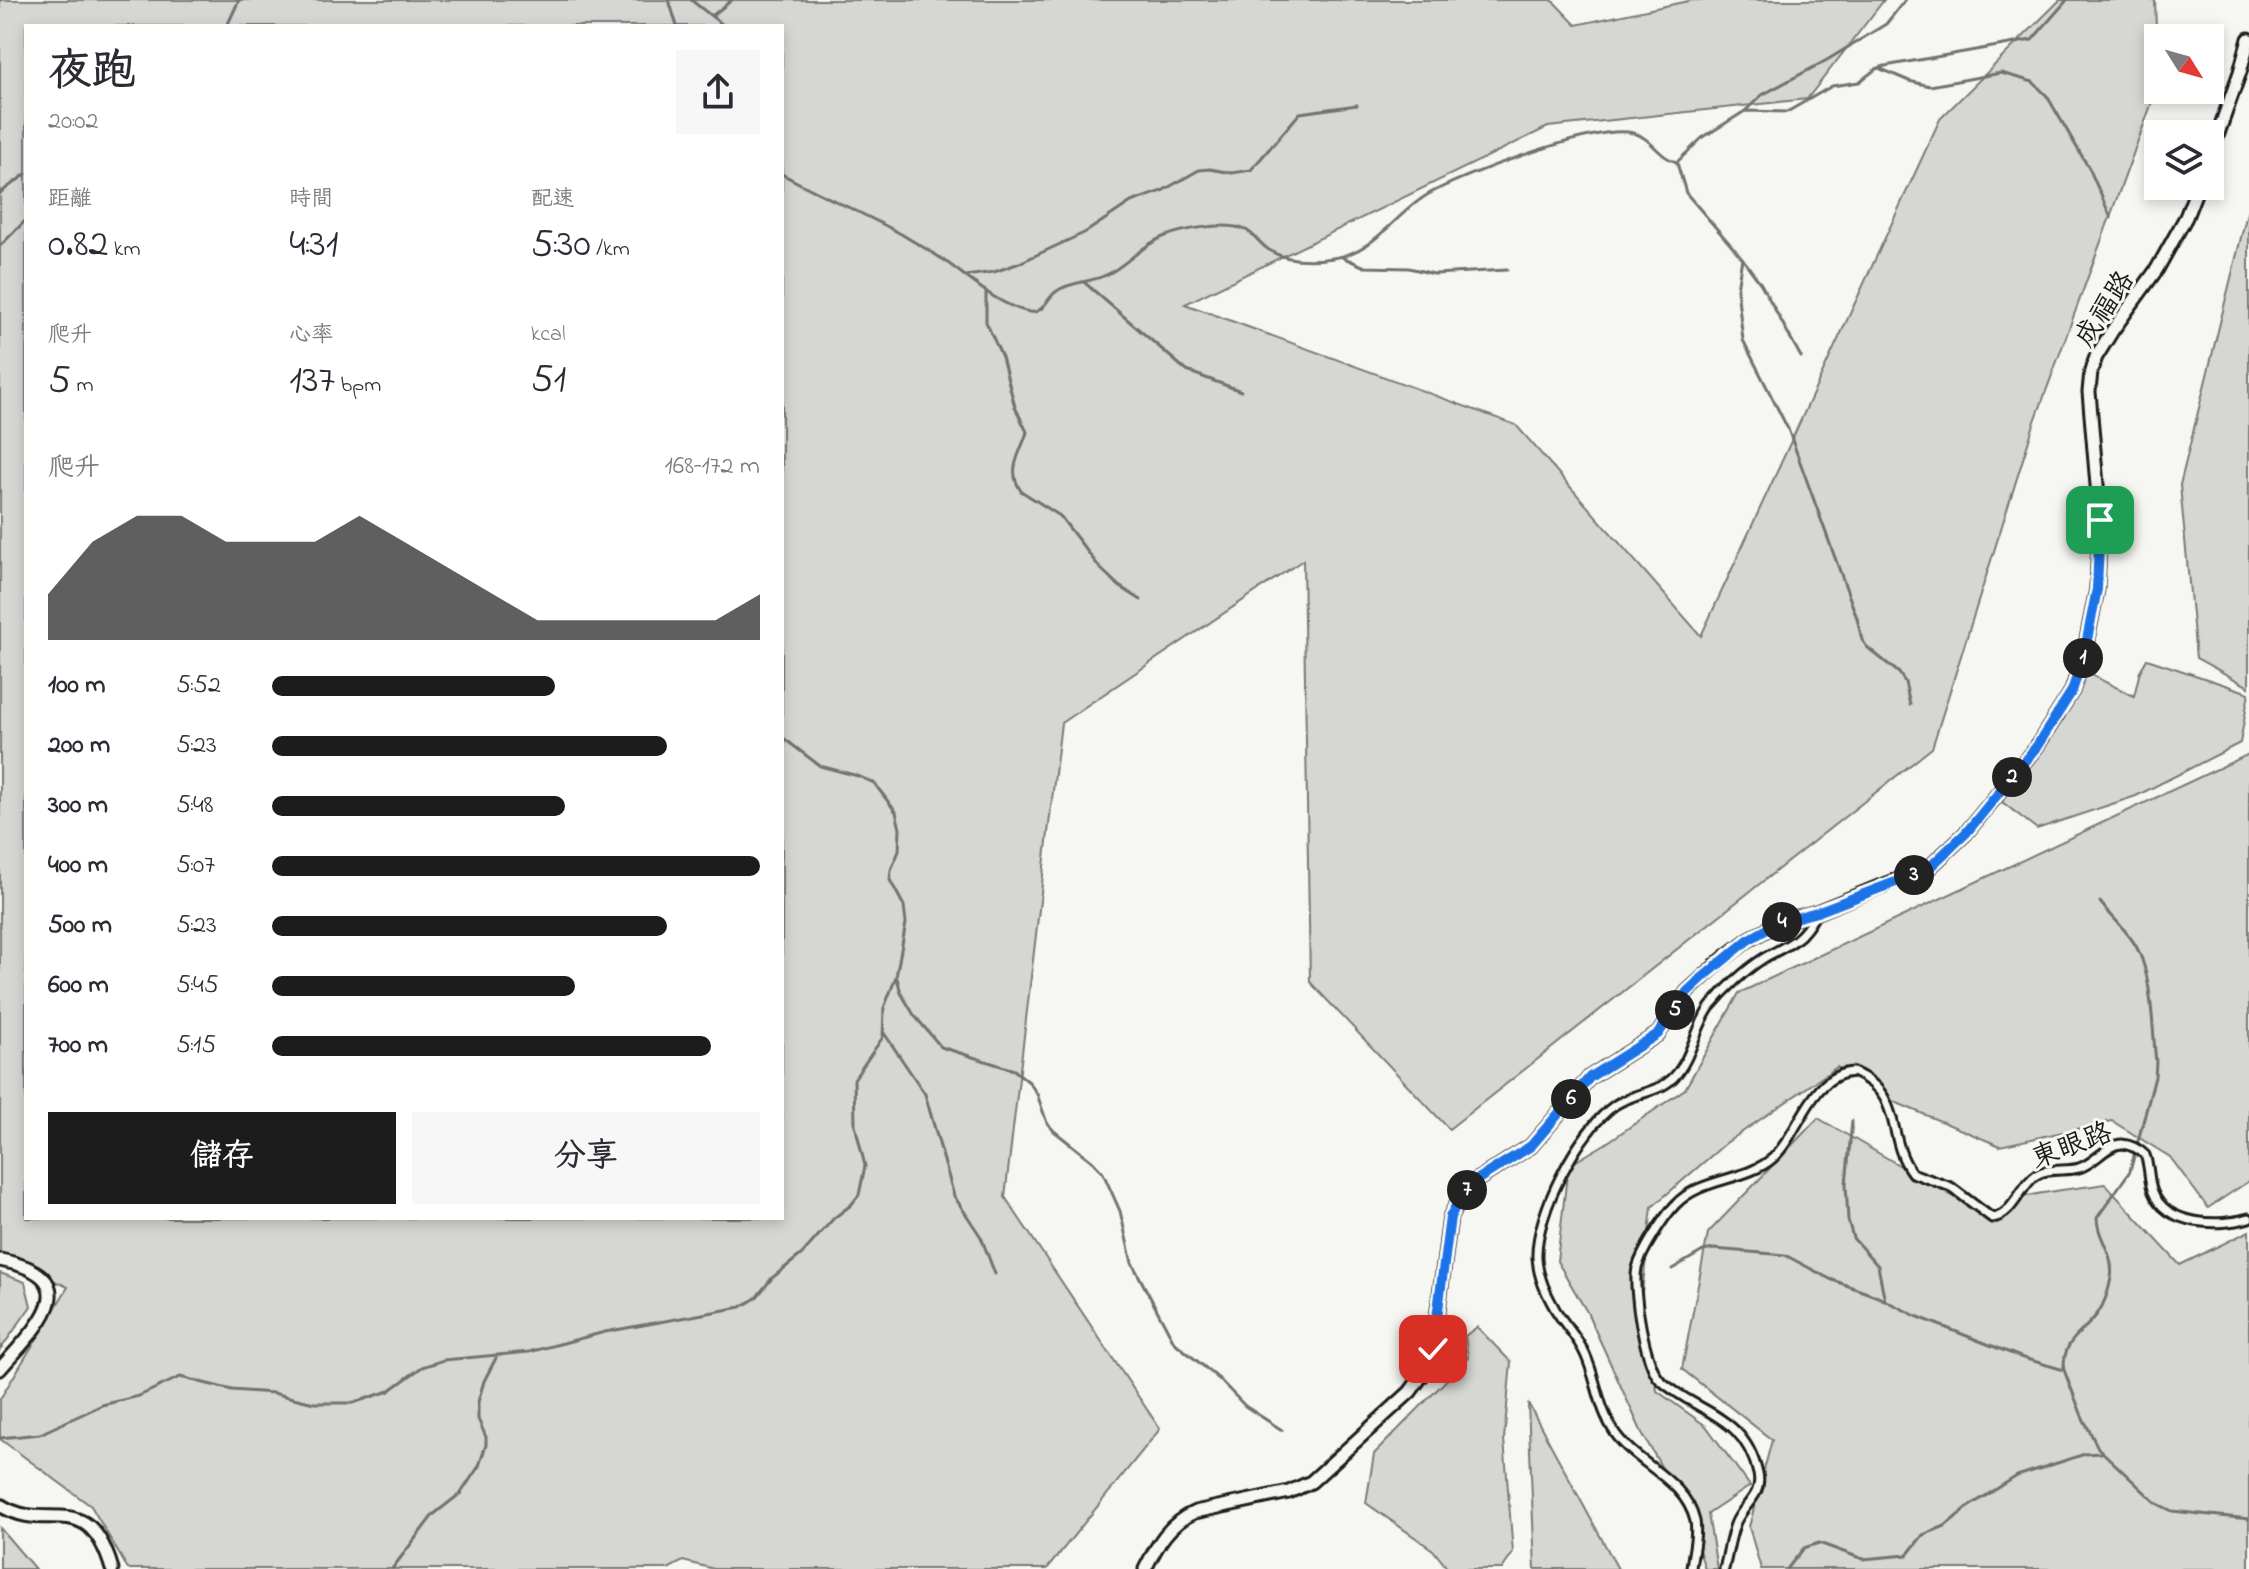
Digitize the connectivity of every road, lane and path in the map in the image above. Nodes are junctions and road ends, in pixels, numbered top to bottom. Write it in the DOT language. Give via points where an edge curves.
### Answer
graph roads {
  1 [pos="2249,39"];
  2 [pos="2223,120"];
  3 [pos="2193,200"];
  4 [pos="1817,912"];
  5 [pos="2249,1218"];
  6 [pos="0,1260"];
  7 [pos="0,1369"];
  8 [pos="0,1505"];
  9 [pos="112,1569"];
  10 [pos="1145,1569"];
  11 [pos="1691,1569"];
  12 [pos="1724,1569"];
  1 -- 2 [label="street"];
  3 -- 4 [label="street, 成福路" via="2157,269 2112,331 2091,371 2100,520 2097,589 2072,691 2037,746 1945,854 1914,875"];
  4 -- 10 [label="street, 成福路" via="1769,928 1722,960 1687,992 1658,1034 1590,1077 1531,1146 1472,1183 1450,1217 1433,1349 1410,1392 1311,1482 1181,1518"];
  4 -- 11 [label="street" via="1796,940 1761,960 1712,1006 1665,1086 1632,1096 1604,1114 1572,1158 1541,1227 1537,1254 1544,1289 1586,1355 1608,1422 1628,1449 1676,1488 1692,1512 1696,1535"];
  5 -- 12 [label="street, 東眼路" via="2200,1223 2175,1214 2153,1194 2145,1155 2123,1144 2079,1168 2036,1175 2001,1216 1992,1218 1951,1187 1912,1173 1889,1103 1873,1084 1853,1072 1832,1077 1771,1159 1681,1200 1637,1268 1640,1317 1653,1371 1733,1426 1758,1475 1756,1494 1736,1521"];
  6 -- 7 [label="street" via="39,1273 51,1294 42,1319"];
  8 -- 9 [label="street" via="23,1516 79,1520 105,1547"];
}
